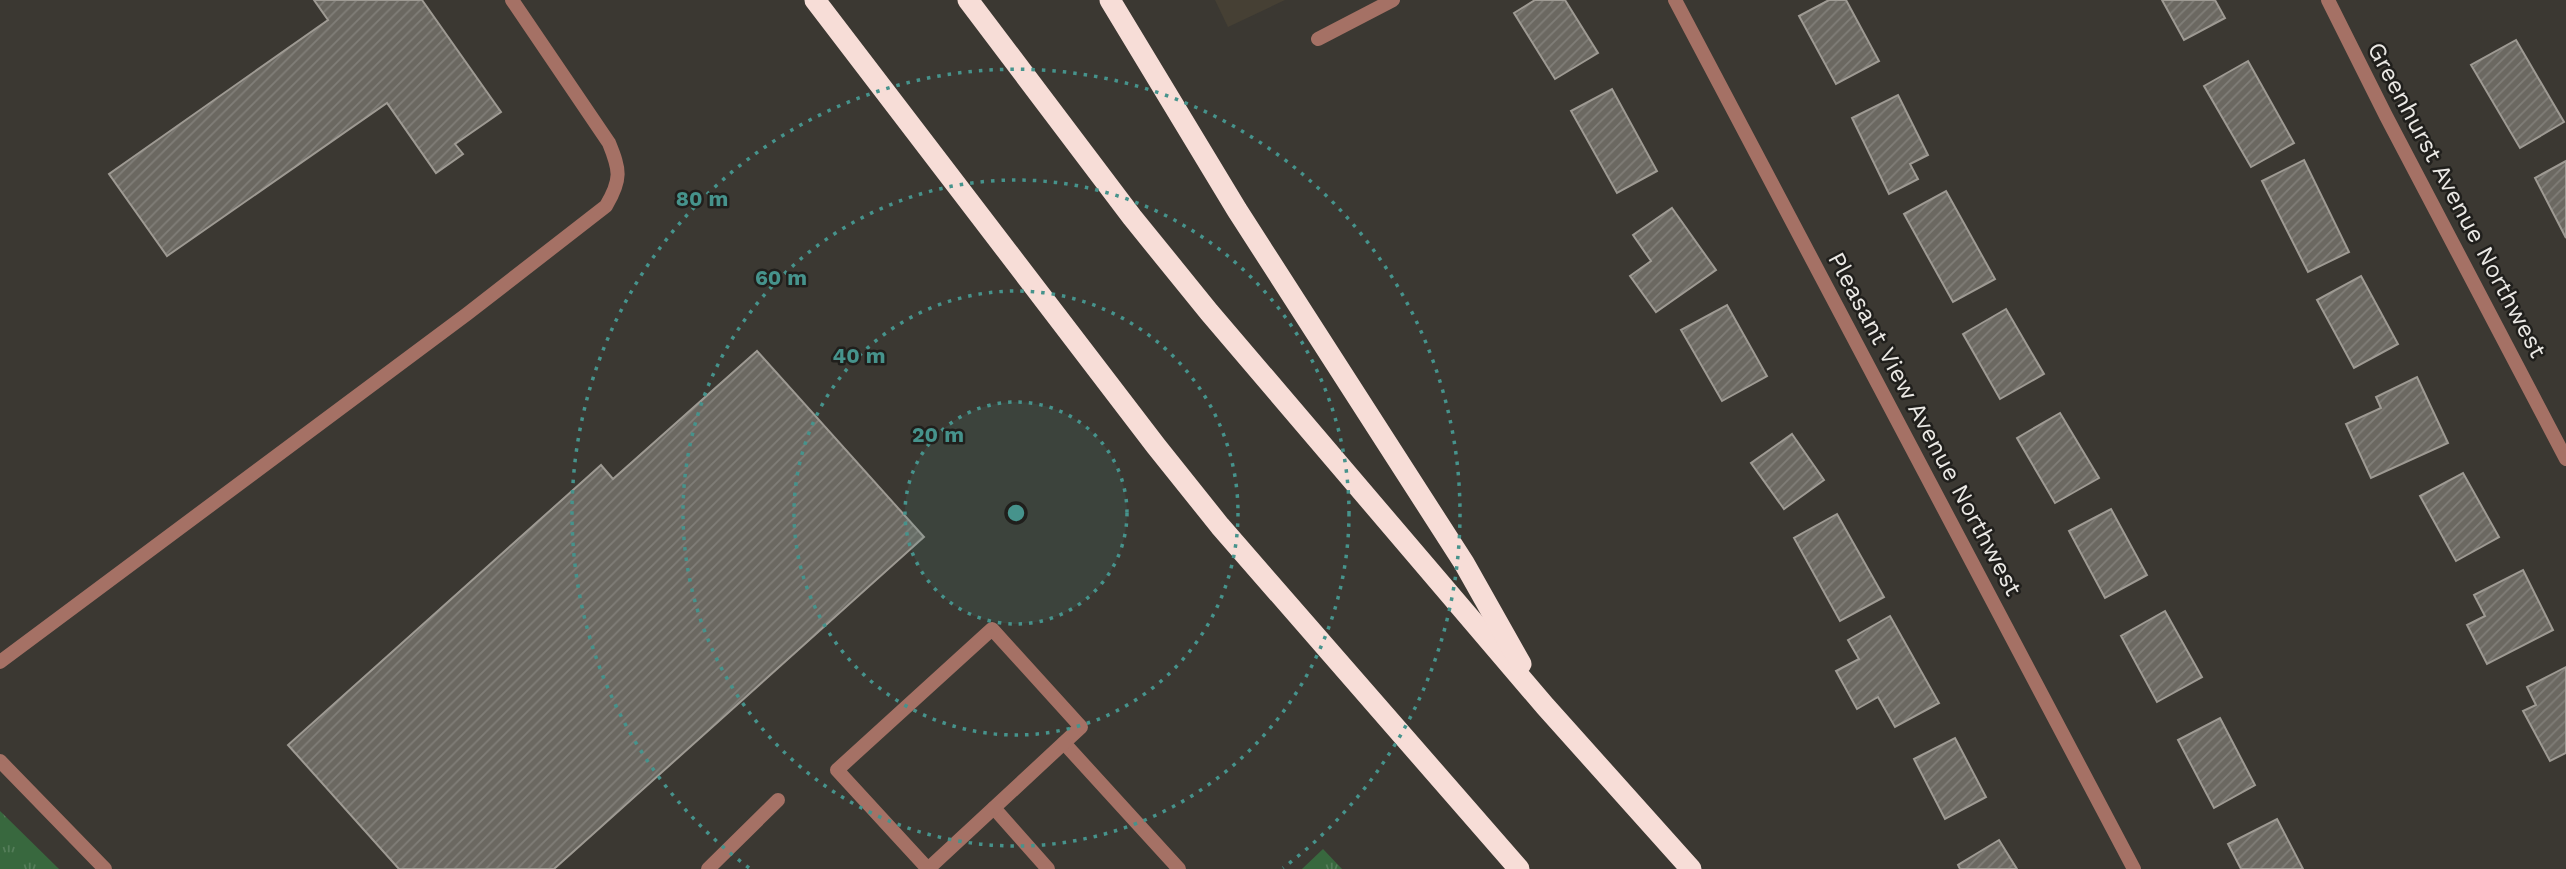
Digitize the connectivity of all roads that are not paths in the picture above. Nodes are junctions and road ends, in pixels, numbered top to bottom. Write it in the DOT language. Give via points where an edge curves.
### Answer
graph roads {
  1 [pos="512,0"];
  2 [pos="805,0"];
  3 [pos="815,0"];
  4 [pos="968,0"];
  5 [pos="1111,0"];
  6 [pos="1393,0"];
  7 [pos="1675,0"];
  8 [pos="2328,0"];
  9 [pos="836,30"];
  10 [pos="1318,39"];
  11 [pos="2566,459"];
  12 [pos="0,662"];
  13 [pos="1545,706"];
  14 [pos="1064,743"];
  15 [pos="0,761"];
  16 [pos="778,800"];
  17 [pos="994,808"];
  18 [pos="105,869"];
  19 [pos="708,869"];
  20 [pos="928,869"];
  21 [pos="1048,869"];
  22 [pos="1179,869"];
  23 [pos="1519,869"];
  24 [pos="1691,869"];
  25 [pos="2134,869"];
  1 -- 12 [label="street" via="609,143 619,167 617,188 606,206"];
  2 -- 9 [label="highway"];
  3 -- 9 [label="highway"];
  4 -- 13 [label="highway" via="1200,302"];
  5 -- 13 [label="highway" via="1237,209 1464,563"];
  6 -- 10 [label="street"];
  7 -- 25 [label="street, Pleasant View Avenue Northwest"];
  8 -- 11 [label="street, Greenhurst Avenue Northwest"];
  9 -- 23 [label="highway" via="1220,526"];
  13 -- 24 [label="highway"];
  14 -- 17 [label="street"];
  14 -- 20 [label="street" via="1081,727 992,629 837,769"];
  14 -- 22 [label="street"];
  15 -- 18 [label="street"];
  16 -- 19 [label="street"];
  17 -- 20 [label="street"];
  17 -- 21 [label="street"];
}
